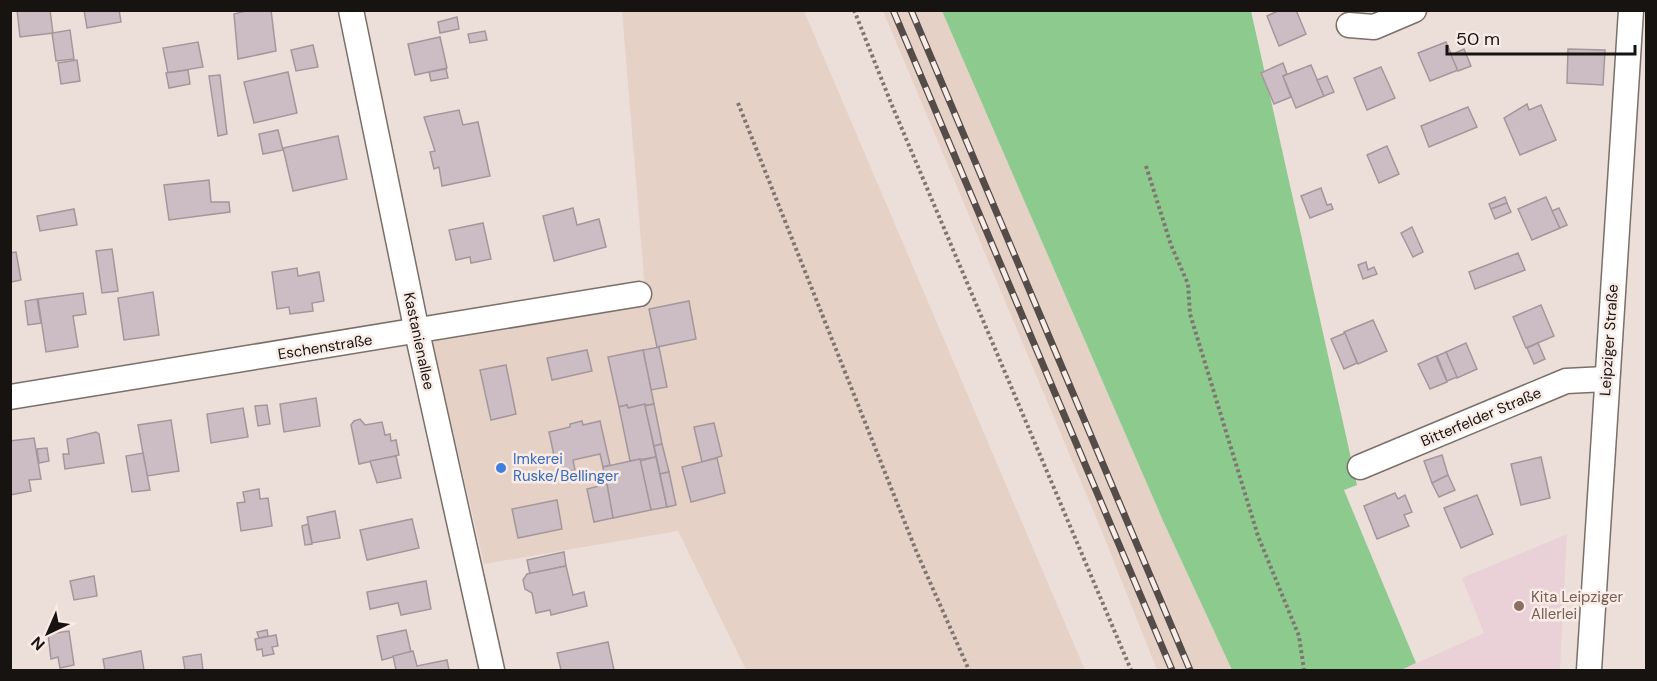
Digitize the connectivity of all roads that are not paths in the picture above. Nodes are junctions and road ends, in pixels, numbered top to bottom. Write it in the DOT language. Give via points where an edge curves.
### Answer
graph roads {
  1 [pos="351,10"];
  2 [pos="1413,10"];
  3 [pos="1631,10"];
  4 [pos="1349,25"];
  5 [pos="639,294"];
  6 [pos="417,332"];
  7 [pos="1606,379"];
  8 [pos="10,397"];
  9 [pos="1360,467"];
  10 [pos="492,670"];
  11 [pos="1589,670"];
  1 -- 6 [label="street, Kastanienallee"];
  2 -- 4 [label="street" via="1374,27"];
  3 -- 7 [label="street, Leipziger Straße"];
  5 -- 6 [label="street, Eschenstraße"];
  6 -- 8 [label="street, Eschenstraße"];
  6 -- 10 [label="street, Kastanienallee"];
  7 -- 9 [label="street, Bitterfelder Straße" via="1566,381"];
  7 -- 11 [label="street, Leipziger Straße"];
}
